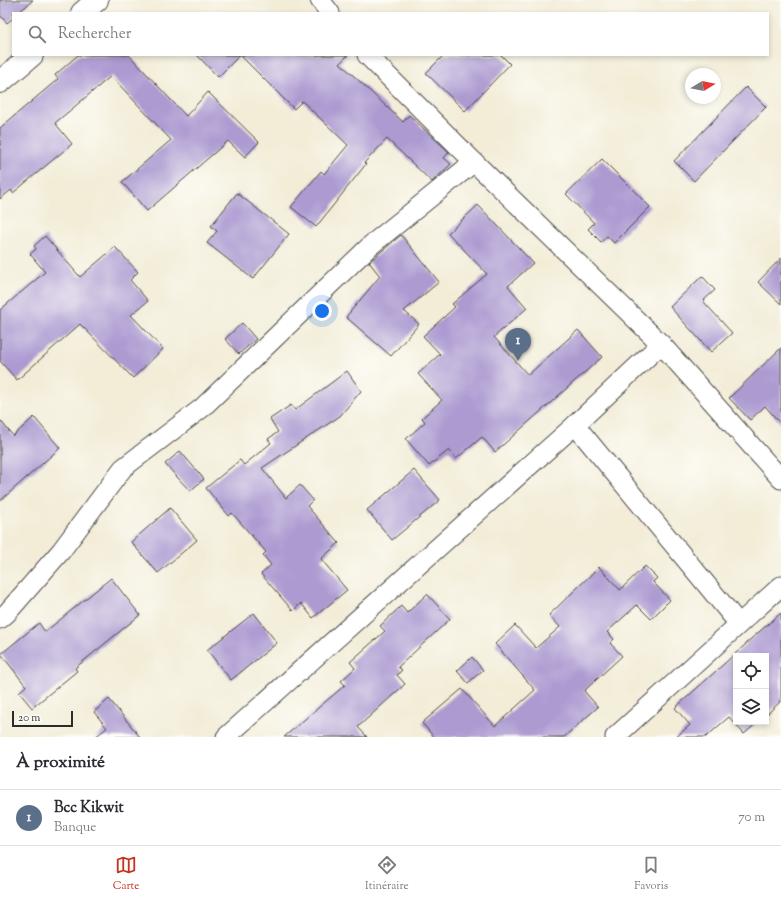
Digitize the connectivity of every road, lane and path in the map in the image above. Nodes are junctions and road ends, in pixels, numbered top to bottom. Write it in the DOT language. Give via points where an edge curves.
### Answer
graph roads {
  1 [pos="97,0"];
  2 [pos="320,0"];
  3 [pos="83,12"];
  4 [pos="329,12"];
  5 [pos="31,56"];
  6 [pos="368,56"];
  7 [pos="0,82"];
  8 [pos="474,162"];
  9 [pos="661,344"];
  10 [pos="575,425"];
  11 [pos="781,479"];
  12 [pos="781,586"];
  13 [pos="0,619"];
  14 [pos="739,624"];
  15 [pos="226,737"];
  16 [pos="616,737"];
  1 -- 3 [label="highway"];
  2 -- 4 [label="street"];
  5 -- 7 [label="highway"];
  6 -- 8 [label="street"];
  8 -- 9 [label="street"];
  8 -- 13 [label="street" via="371,245 202,408 123,468 60,551"];
  9 -- 10 [label="street"];
  9 -- 11 [label="street"];
  10 -- 14 [label="street"];
  10 -- 15 [label="street"];
  12 -- 14 [label="street"];
  14 -- 16 [label="street"];
}
